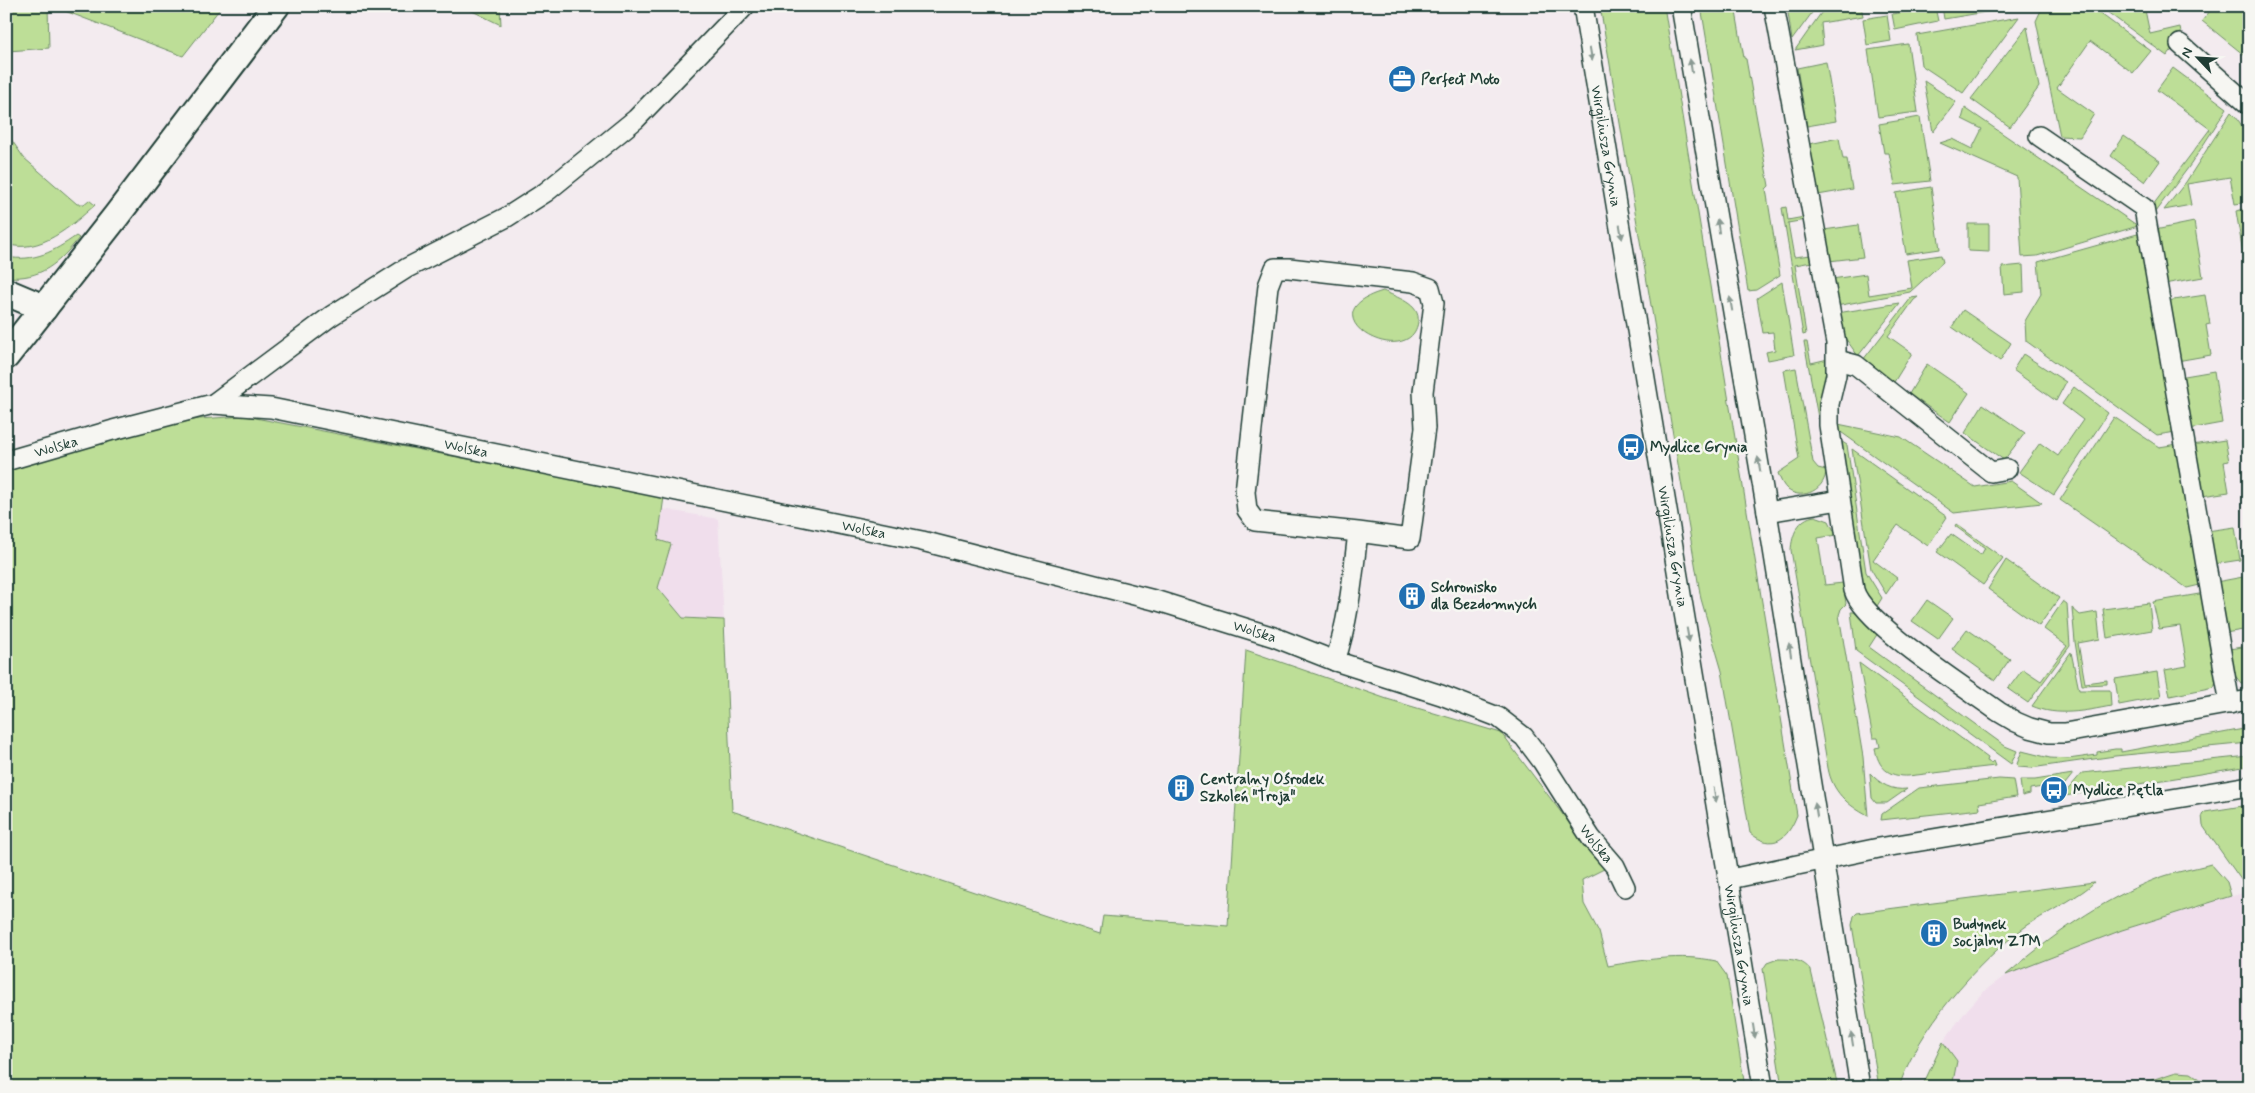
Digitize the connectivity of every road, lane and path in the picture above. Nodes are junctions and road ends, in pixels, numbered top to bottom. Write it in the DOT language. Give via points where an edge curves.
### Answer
graph roads {
  1 [pos="276,6"];
  2 [pos="745,6"];
  3 [pos="1583,6"];
  4 [pos="1681,6"];
  5 [pos="1774,6"];
  6 [pos="2180,44"];
  7 [pos="2249,105"];
  8 [pos="2039,136"];
  9 [pos="6,292"];
  10 [pos="44,308"];
  11 [pos="8,352"];
  12 [pos="1837,360"];
  13 [pos="213,404"];
  14 [pos="6,462"];
  15 [pos="2007,470"];
  16 [pos="1840,500"];
  17 [pos="1767,512"];
  18 [pos="1358,532"];
  19 [pos="1335,661"];
  20 [pos="2249,700"];
  21 [pos="2230,704"];
  22 [pos="2249,786"];
  23 [pos="1824,858"];
  24 [pos="1730,879"];
  25 [pos="1625,887"];
  26 [pos="1763,1087"];
  27 [pos="1860,1087"];
  1 -- 10 [label="street"];
  2 -- 13 [label="street" via="636,120 546,192 507,217 407,268 332,316"];
  3 -- 24 [label="street, Wirgiliusza Grynia, one-way"];
  17 -- 4 [label="street, one-way"];
  5 -- 12 [label="street"];
  6 -- 7 [label="street"];
  8 -- 21 [label="street" via="2144,208"];
  9 -- 10 [label="street"];
  10 -- 11 [label="street"];
  12 -- 15 [label="street" via="1856,365 1991,472"];
  12 -- 16 [label="street" via="1828,417"];
  13 -- 14 [label="street, Wolska"];
  13 -- 19 [label="street, Wolska" via="271,408 922,541 1158,601"];
  16 -- 17 [label="street"];
  16 -- 21 [label="street" via="1854,590 1861,604 1884,628 2016,722 2049,733 2065,733"];
  23 -- 17 [label="street, one-way"];
  18 -- 18 [label="street" via="1255,520 1247,510 1245,492 1268,286 1275,268 1413,282 1430,288 1434,303 1423,392 1424,428 1410,539"];
  18 -- 19 [label="street" via="1349,603"];
  19 -- 25 [label="street, Wolska" via="1442,695 1498,717 1524,737 1591,838 1615,866"];
  20 -- 21 [label="street"];
  22 -- 23 [label="street"];
  23 -- 24 [label="street"];
  27 -- 23 [label="street, one-way"];
  24 -- 26 [label="street, Wirgiliusza Grynia, one-way"];
}
